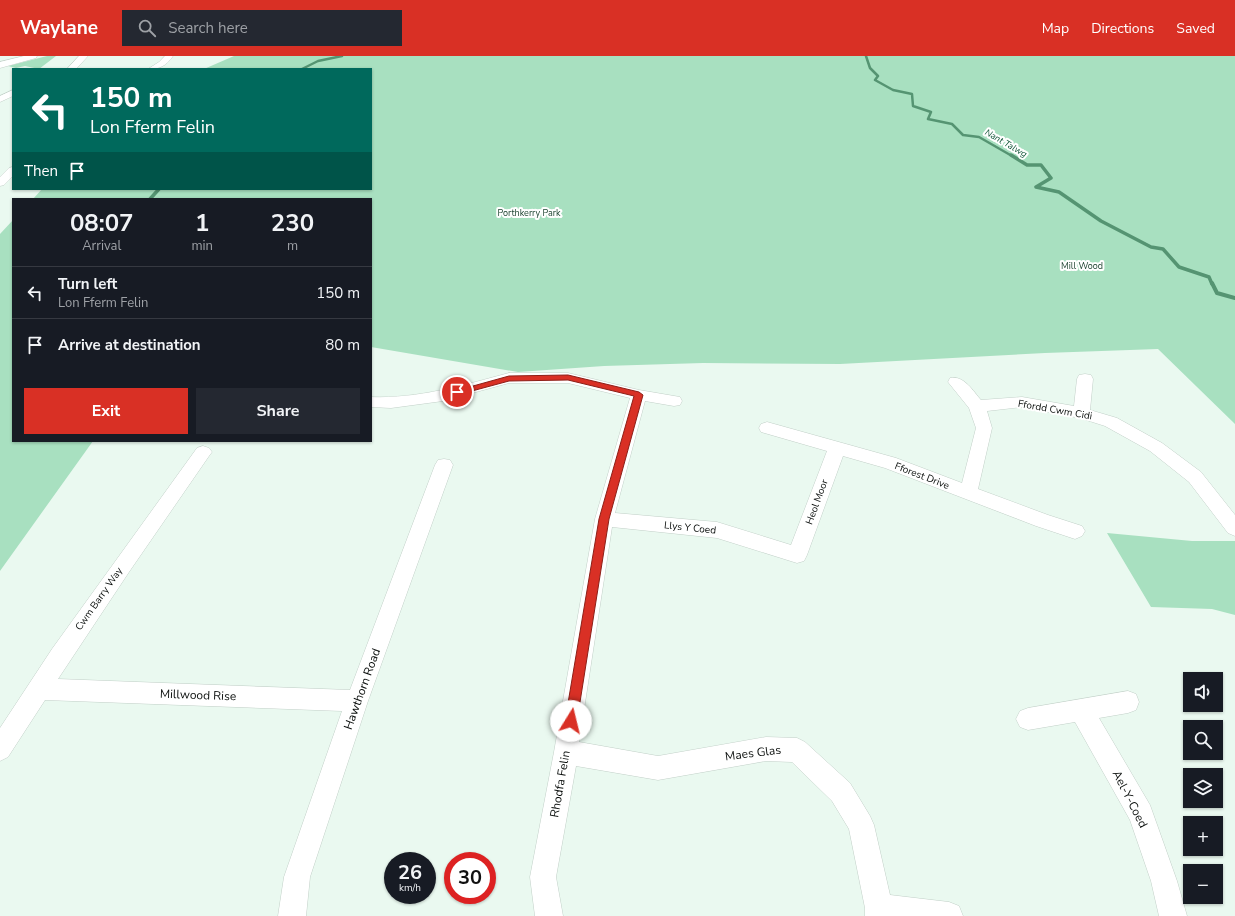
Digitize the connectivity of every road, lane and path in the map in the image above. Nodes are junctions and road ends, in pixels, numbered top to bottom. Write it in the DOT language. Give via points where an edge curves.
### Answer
graph roads {
  1 [pos="33,56"];
  2 [pos="84,56"];
  3 [pos="169,56"];
  4 [pos="0,65"];
  5 [pos="72,68"];
  6 [pos="154,68"];
  7 [pos="12,93"];
  8 [pos="0,99"];
  9 [pos="0,102"];
  10 [pos="12,103"];
  11 [pos="8,172"];
  12 [pos="0,183"];
  13 [pos="1085,380"];
  14 [pos="956,382"];
  15 [pos="639,395"];
  16 [pos="674,401"];
  17 [pos="372,402"];
  18 [pos="977,406"];
  19 [pos="1081,413"];
  20 [pos="766,428"];
  21 [pos="837,448"];
  22 [pos="203,452"];
  23 [pos="444,465"];
  24 [pos="968,493"];
  25 [pos="604,519"];
  26 [pos="1235,528"];
  27 [pos="1075,531"];
  28 [pos="797,555"];
  29 [pos="39,689"];
  30 [pos="357,701"];
  31 [pos="1128,702"];
  32 [pos="1081,710"];
  33 [pos="1028,719"];
  34 [pos="0,749"];
  35 [pos="566,752"];
  36 [pos="879,912"];
  37 [pos="292,916"];
  38 [pos="549,916"];
  39 [pos="949,916"];
  40 [pos="1173,916"];
  1 -- 4 [label="street"];
  2 -- 5 [label="street"];
  3 -- 6 [label="street"];
  7 -- 8 [label="street"];
  9 -- 10 [label="street"];
  11 -- 12 [label="street"];
  13 -- 19 [label="street"];
  14 -- 18 [label="street"];
  15 -- 16 [label="street"];
  15 -- 17 [label="street" via="568,378 509,378 443,396 391,403"];
  15 -- 25 [label="street, Rhodfa Felin"];
  18 -- 19 [label="street, Ffordd Cwm Cidi" via="1022,402"];
  18 -- 24 [label="street" via="984,428"];
  19 -- 26 [label="street, Ffordd Cwm Cidi" via="1111,422 1156,447 1195,477"];
  20 -- 21 [label="street, Fforest Drive"];
  21 -- 24 [label="street, Fforest Drive" via="890,463"];
  21 -- 28 [label="street, Heol Moor"];
  22 -- 29 [label="street, Cwm Barry Way"];
  23 -- 30 [label="street, Hawthorn Road"];
  24 -- 27 [label="street, Fforest Drive"];
  25 -- 28 [label="street, Llys Y Coed" via="717,530"];
  25 -- 35 [label="street, Rhodfa Felin"];
  29 -- 30 [label="street, Millwood Rise"];
  29 -- 34 [label="street, Cwm Barry Way"];
  30 -- 37 [label="street, Hawthorn Road" via="297,877"];
  31 -- 32 [label="street"];
  32 -- 33 [label="street"];
  32 -- 40 [label="street, Ael-Y-Coed" via="1141,814"];
  35 -- 36 [label="street, Maes Glas" via="658,768 766,749 797,750 841,792 861,825"];
  35 -- 38 [label="street, Rhodfa Felin" via="543,877"];
  36 -- 39 [label="street"];
}
